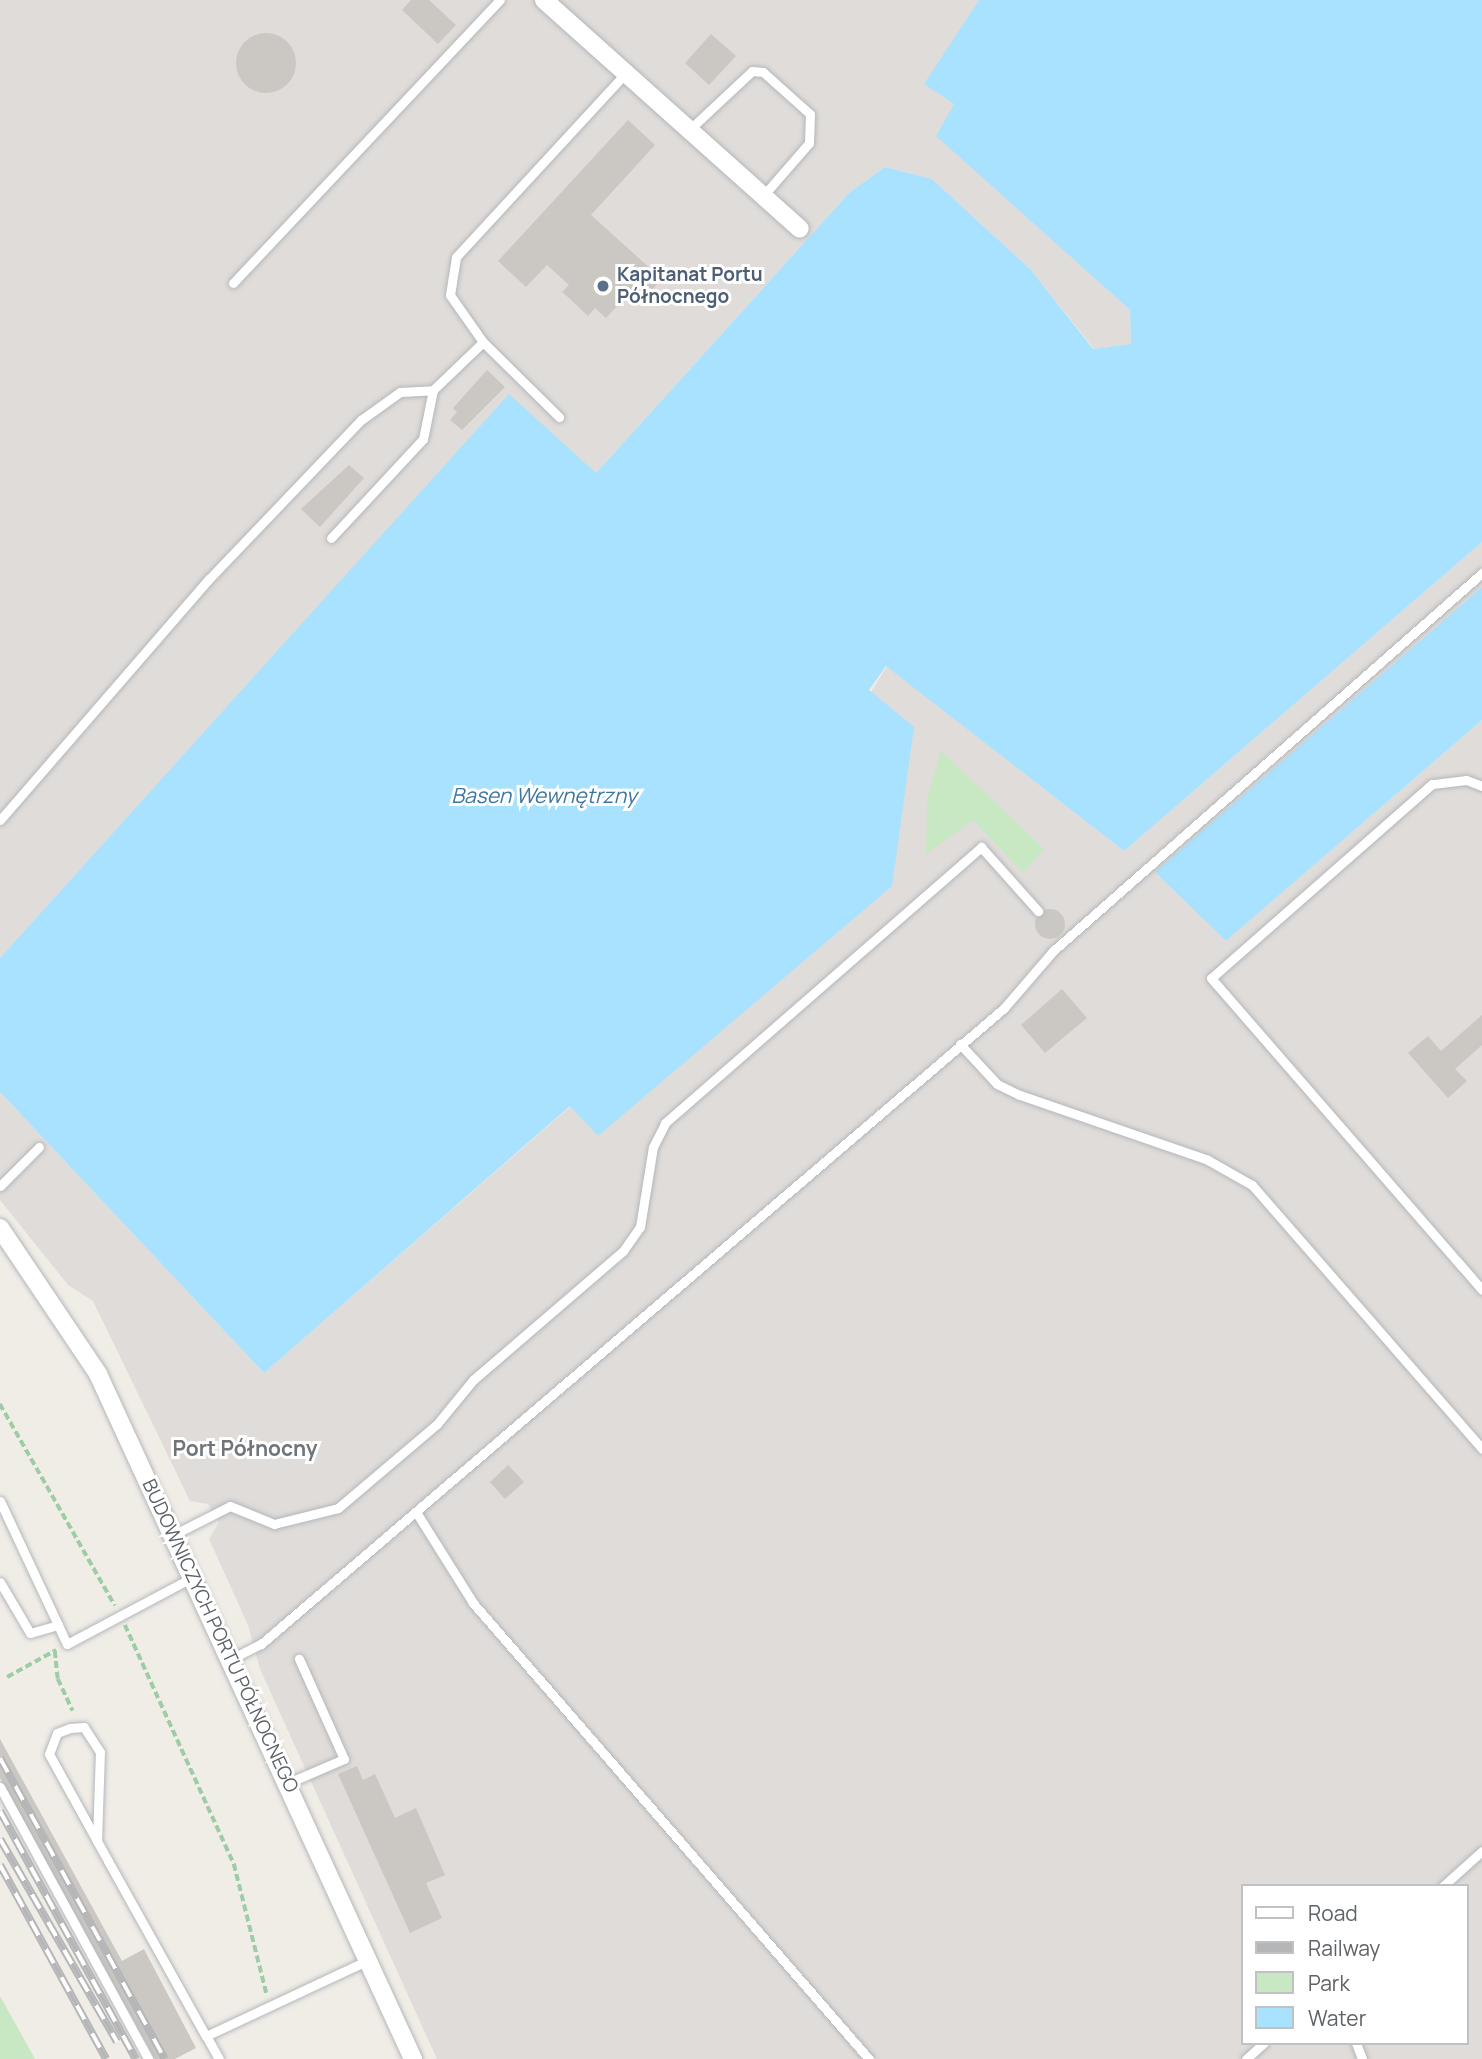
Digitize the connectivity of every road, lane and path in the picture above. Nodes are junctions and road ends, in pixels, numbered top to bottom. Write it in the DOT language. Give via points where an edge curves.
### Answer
graph roads {
  1 [pos="500,0"];
  2 [pos="544,0"];
  3 [pos="626,73"];
  4 [pos="689,130"];
  5 [pos="763,196"];
  6 [pos="800,229"];
  7 [pos="233,283"];
  8 [pos="483,342"];
  9 [pos="433,390"];
  10 [pos="559,416"];
  11 [pos="331,538"];
  12 [pos="1482,573"];
  13 [pos="1482,786"];
  14 [pos="0,820"];
  15 [pos="1038,911"];
  16 [pos="960,1044"];
  17 [pos="39,1147"];
  18 [pos="0,1186"];
  19 [pos="0,1228"];
  20 [pos="1482,1290"];
  21 [pos="0,1404"];
  22 [pos="1482,1449"];
  23 [pos="0,1501"];
  24 [pos="416,1511"];
  25 [pos="173,1535"];
  26 [pos="193,1577"];
  27 [pos="0,1582"];
  28 [pos="121,1615"];
  29 [pos="58,1625"];
  30 [pos="67,1644"];
  31 [pos="55,1651"];
  32 [pos="231,1659"];
  33 [pos="299,1659"];
  34 [pos="7,1677"];
  35 [pos="72,1711"];
  36 [pos="288,1783"];
  37 [pos="0,1787"];
  38 [pos="97,1842"];
  39 [pos="1482,1851"];
  40 [pos="1445,1884"];
  41 [pos="368,1959"];
  42 [pos="271,2006"];
  43 [pos="206,2036"];
  44 [pos="1262,2045"];
  45 [pos="148,2059"];
  46 [pos="219,2059"];
  47 [pos="413,2059"];
  48 [pos="869,2059"];
  49 [pos="1246,2059"];
  1 -- 7 [label="lane"];
  2 -- 3 [label="street"];
  3 -- 4 [label="street"];
  3 -- 8 [label="lane" via="456,257 450,295"];
  4 -- 5 [label="street"];
  4 -- 5 [label="lane" via="752,71 763,72 810,114 809,143"];
  5 -- 6 [label="street"];
  8 -- 9 [label="lane"];
  8 -- 10 [label="lane"];
  9 -- 11 [label="lane" via="423,439"];
  9 -- 14 [label="lane" via="400,391 361,420 209,579"];
  12 -- 16 [label="lane" via="1053,951 1004,1008"];
  13 -- 20 [label="lane" via="1450,779 1432,785 1211,978"];
  15 -- 25 [label="lane" via="981,847 665,1123 653,1147 639,1227 622,1251 472,1380 437,1424 348,1500 274,1524 230,1506"];
  16 -- 22 [label="lane" via="997,1084 1206,1159 1252,1185"];
  16 -- 24 [label="lane"];
  17 -- 18 [label="lane"];
  19 -- 25 [label="street, BUDOWNICZYCH PORTU PÓŁNOCNEGO" via="73,1330"];
  21 -- 28 [label="path"];
  23 -- 29 [label="lane"];
  24 -- 32 [label="lane" via="261,1644"];
  24 -- 48 [label="lane" via="472,1603"];
  25 -- 26 [label="street, BUDOWNICZYCH PORTU PÓŁNOCNEGO"];
  26 -- 28 [label="lane"];
  26 -- 32 [label="street, BUDOWNICZYCH PORTU PÓŁNOCNEGO"];
  27 -- 29 [label="lane" via="30,1633"];
  28 -- 30 [label="lane"];
  28 -- 42 [label="path" via="234,1864 244,1922"];
  29 -- 30 [label="lane"];
  30 -- 31 [label="path"];
  31 -- 34 [label="path"];
  31 -- 35 [label="path" via="58,1679"];
  32 -- 36 [label="street, BUDOWNICZYCH PORTU PÓŁNOCNEGO"];
  33 -- 36 [label="lane" via="344,1759"];
  36 -- 41 [label="street, BUDOWNICZYCH PORTU PÓŁNOCNEGO"];
  37 -- 45 [label="lane"];
  38 -- 38 [label="lane" via="49,1754 57,1733 69,1728 84,1727 100,1752"];
  38 -- 43 [label="lane"];
  39 -- 40 [label="lane"];
  41 -- 42 [label="lane"];
  41 -- 47 [label="street, BUDOWNICZYCH PORTU PÓŁNOCNEGO"];
  42 -- 43 [label="lane"];
  43 -- 46 [label="lane"];
  44 -- 49 [label="lane"];
}
